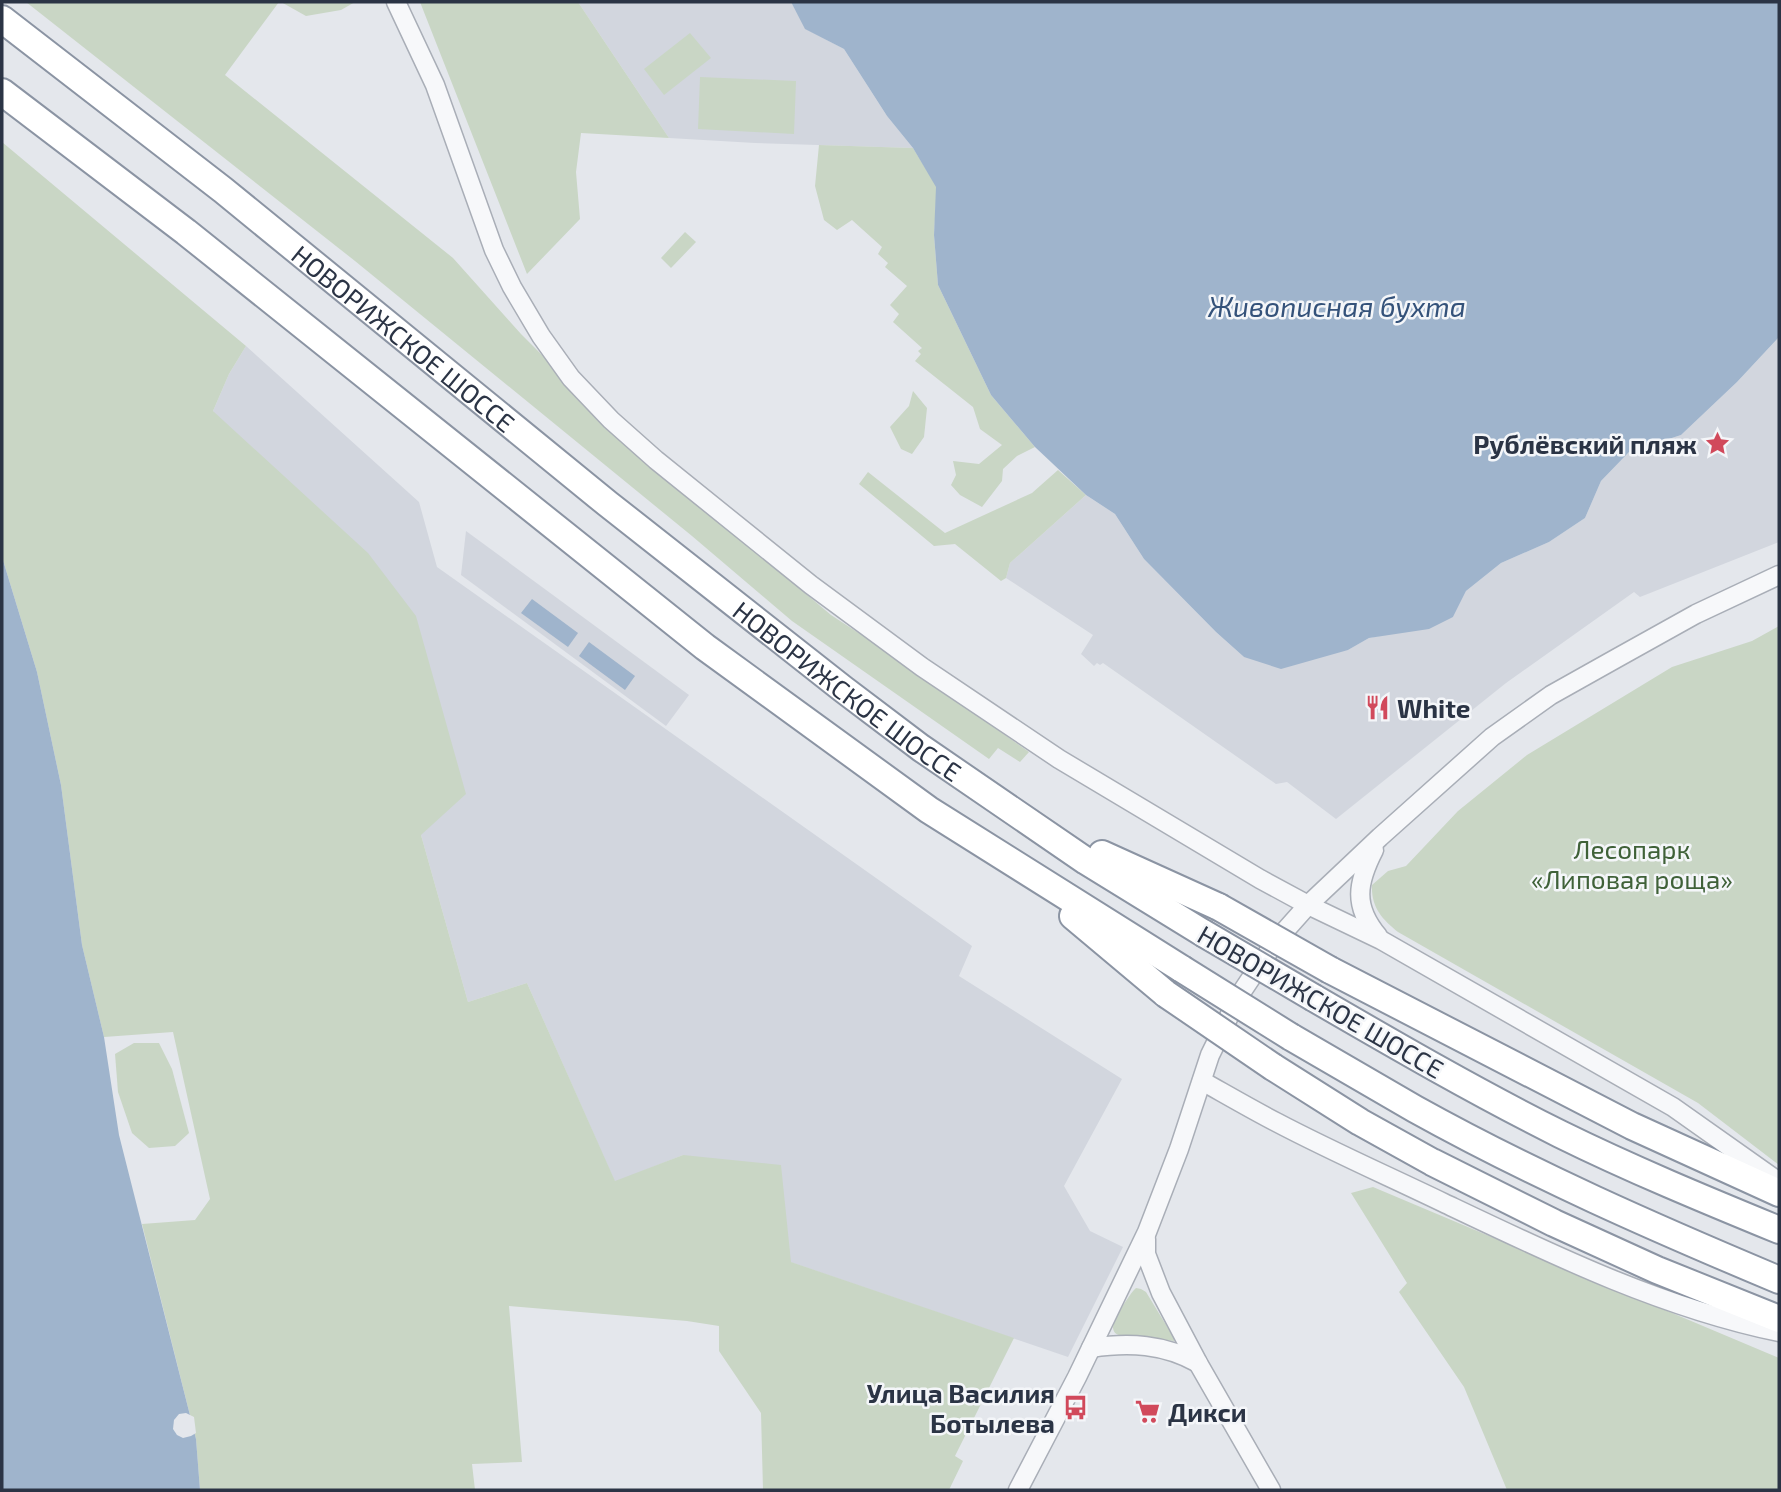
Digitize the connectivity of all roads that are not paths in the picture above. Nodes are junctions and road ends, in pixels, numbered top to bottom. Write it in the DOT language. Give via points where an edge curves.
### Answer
graph roads {
  1 [pos="396,2"];
  2 [pos="2,19"];
  3 [pos="2,92"];
  4 [pos="1779,575"];
  5 [pos="1027,820"];
  6 [pos="1380,837"];
  7 [pos="1005,859"];
  8 [pos="1308,905"];
  9 [pos="1381,940"];
  10 [pos="1202,1081"];
  11 [pos="1779,1182"];
  12 [pos="1779,1194"];
  13 [pos="1779,1230"];
  14 [pos="1147,1232"];
  15 [pos="1779,1280"];
  16 [pos="1124,1282"];
  17 [pos="1161,1293"];
  18 [pos="1779,1319"];
  19 [pos="1779,1332"];
  20 [pos="1091,1348"];
  21 [pos="1198,1363"];
  22 [pos="1018,1490"];
  23 [pos="1271,1490"];
  1 -- 8 [label="street" via="435,85 494,250 512,287 570,377 611,420 811,585 922,667 1059,759"];
  2 -- 5 [label="highway, НОВОРИЖСКОЕ ШОССЕ" via="223,190 744,613 921,748"];
  3 -- 7 [label="highway, НОВОРИЖСКОЕ ШОССЕ" via="186,232 705,647 929,810"];
  4 -- 6 [label="street" via="1696,614 1551,695 1492,737"];
  5 -- 12 [label="highway, bridge" via="1219,907 1512,1065"];
  5 -- 13 [label="highway, НОВОРИЖСКОЕ ШОССЕ, bridge" via="1203,933 1435,1069 1562,1135"];
  6 -- 8 [label="street"];
  6 -- 9 [label="street" via="1364,870 1360,900 1369,925"];
  7 -- 15 [label="highway, НОВОРИЖСКОЕ ШОССЕ, bridge" via="1416,1109 1536,1171"];
  7 -- 18 [label="highway, bridge" via="1166,994 1360,1122 1553,1223"];
  8 -- 9 [label="street"];
  8 -- 10 [label="street" via="1275,942 1239,996"];
  9 -- 11 [label="street" via="1674,1107"];
  10 -- 14 [label="street"];
  10 -- 19 [label="street" via="1277,1123 1534,1246 1700,1312"];
  14 -- 16 [label="street"];
  14 -- 17 [label="street" via="1146,1254"];
  16 -- 17 [label="street" via="1145,1283"];
  16 -- 20 [label="street"];
  17 -- 21 [label="street"];
  20 -- 21 [label="street" via="1138,1344 1182,1354"];
  20 -- 22 [label="street"];
  21 -- 23 [label="street"];
}
